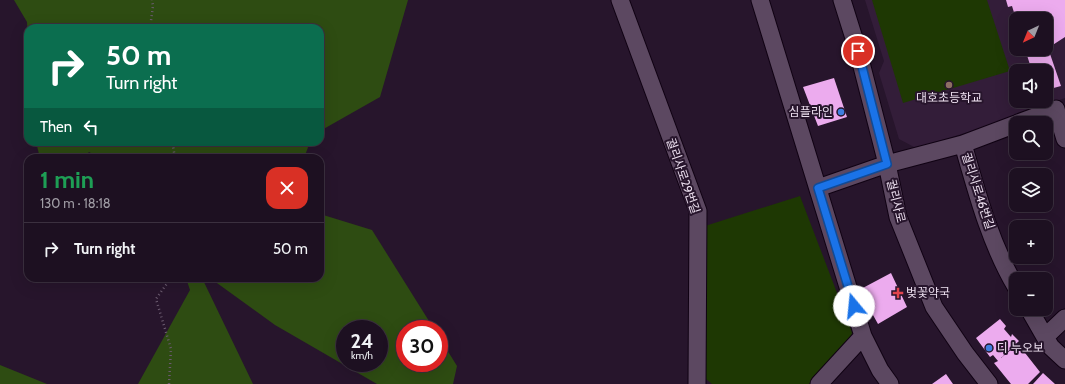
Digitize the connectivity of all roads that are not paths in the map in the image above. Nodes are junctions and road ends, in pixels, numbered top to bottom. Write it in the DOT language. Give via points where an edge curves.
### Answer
graph roads {
  1 [pos="620,0"];
  2 [pos="760,0"];
  3 [pos="842,0"];
  4 [pos="1036,116"];
  5 [pos="1009,126"];
  6 [pos="1065,139"];
  7 [pos="963,144"];
  8 [pos="887,164"];
  9 [pos="818,188"];
  10 [pos="1009,276"];
  11 [pos="1033,316"];
  12 [pos="1065,318"];
  13 [pos="863,336"];
  14 [pos="1045,337"];
  15 [pos="1065,360"];
  16 [pos="700,382"];
  17 [pos="818,384"];
  18 [pos="890,384"];
  19 [pos="989,384"];
  1 -- 16 [label="street, 궐리사로29번길" via="698,211"];
  2 -- 9 [label="street"];
  3 -- 8 [label="street, 궐리사로"];
  4 -- 6 [label="street" via="1056,109"];
  5 -- 7 [label="street"];
  7 -- 8 [label="street, 궐리사로46번길"];
  7 -- 10 [label="street, 궐리사로46번길" via="982,210"];
  8 -- 9 [label="street, 궐리사로46번길"];
  8 -- 19 [label="street, 궐리사로" via="898,217 934,307"];
  9 -- 13 [label="street"];
  11 -- 14 [label="street"];
  12 -- 14 [label="street"];
  13 -- 17 [label="street"];
  13 -- 18 [label="street"];
  14 -- 15 [label="street" via="1051,347"];
}
